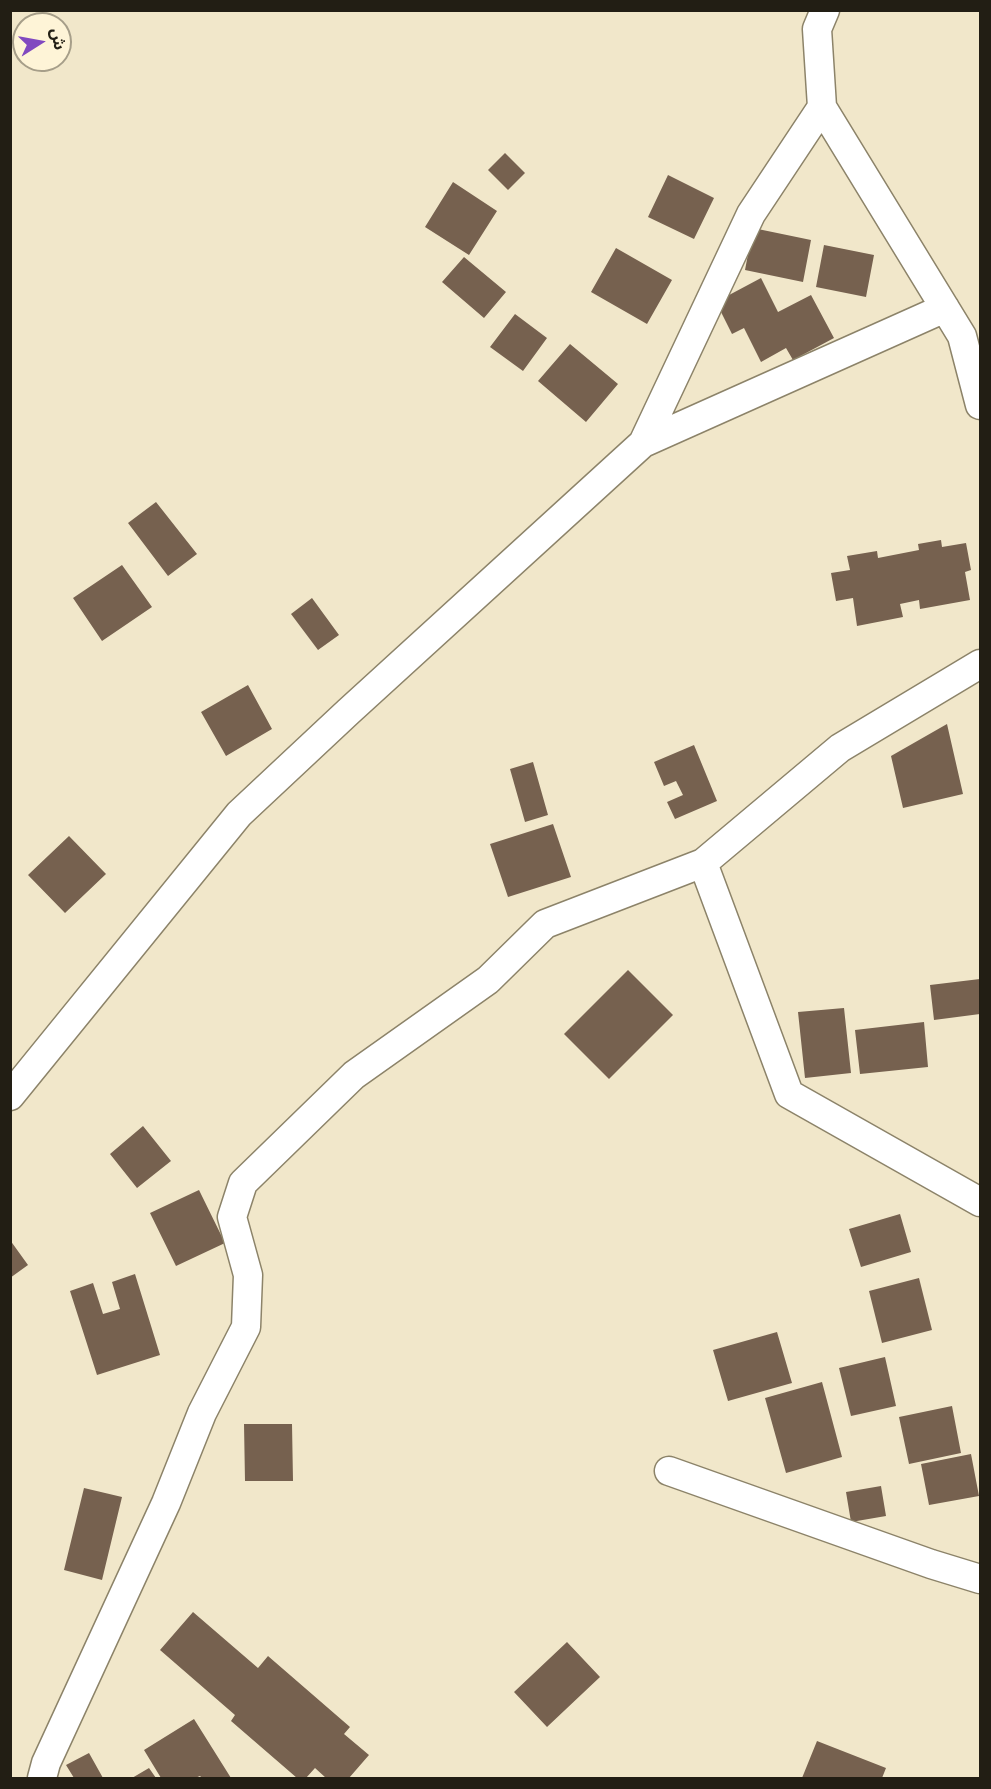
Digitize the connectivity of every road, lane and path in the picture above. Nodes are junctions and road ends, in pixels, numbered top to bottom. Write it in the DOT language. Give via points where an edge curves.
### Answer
graph roads {
  1 [pos="825,10"];
  2 [pos="822,108"];
  3 [pos="945,308"];
  4 [pos="981,405"];
  5 [pos="643,443"];
  6 [pos="981,664"];
  7 [pos="703,863"];
  8 [pos="10,1096"];
  9 [pos="981,1202"];
  10 [pos="669,1471"];
  11 [pos="981,1579"];
  12 [pos="42,1779"];
  1 -- 2 [label="street" via="817,29"];
  2 -- 3 [label="street"];
  2 -- 5 [label="street" via="751,214"];
  3 -- 4 [label="street" via="962,336"];
  3 -- 5 [label="street"];
  5 -- 8 [label="street" via="239,814"];
  6 -- 7 [label="street" via="840,748"];
  7 -- 9 [label="street" via="789,1094"];
  7 -- 12 [label="street" via="545,924 488,980 354,1075 243,1183 232,1217 248,1275 246,1327 202,1413 166,1503"];
  10 -- 11 [label="street"];
}
